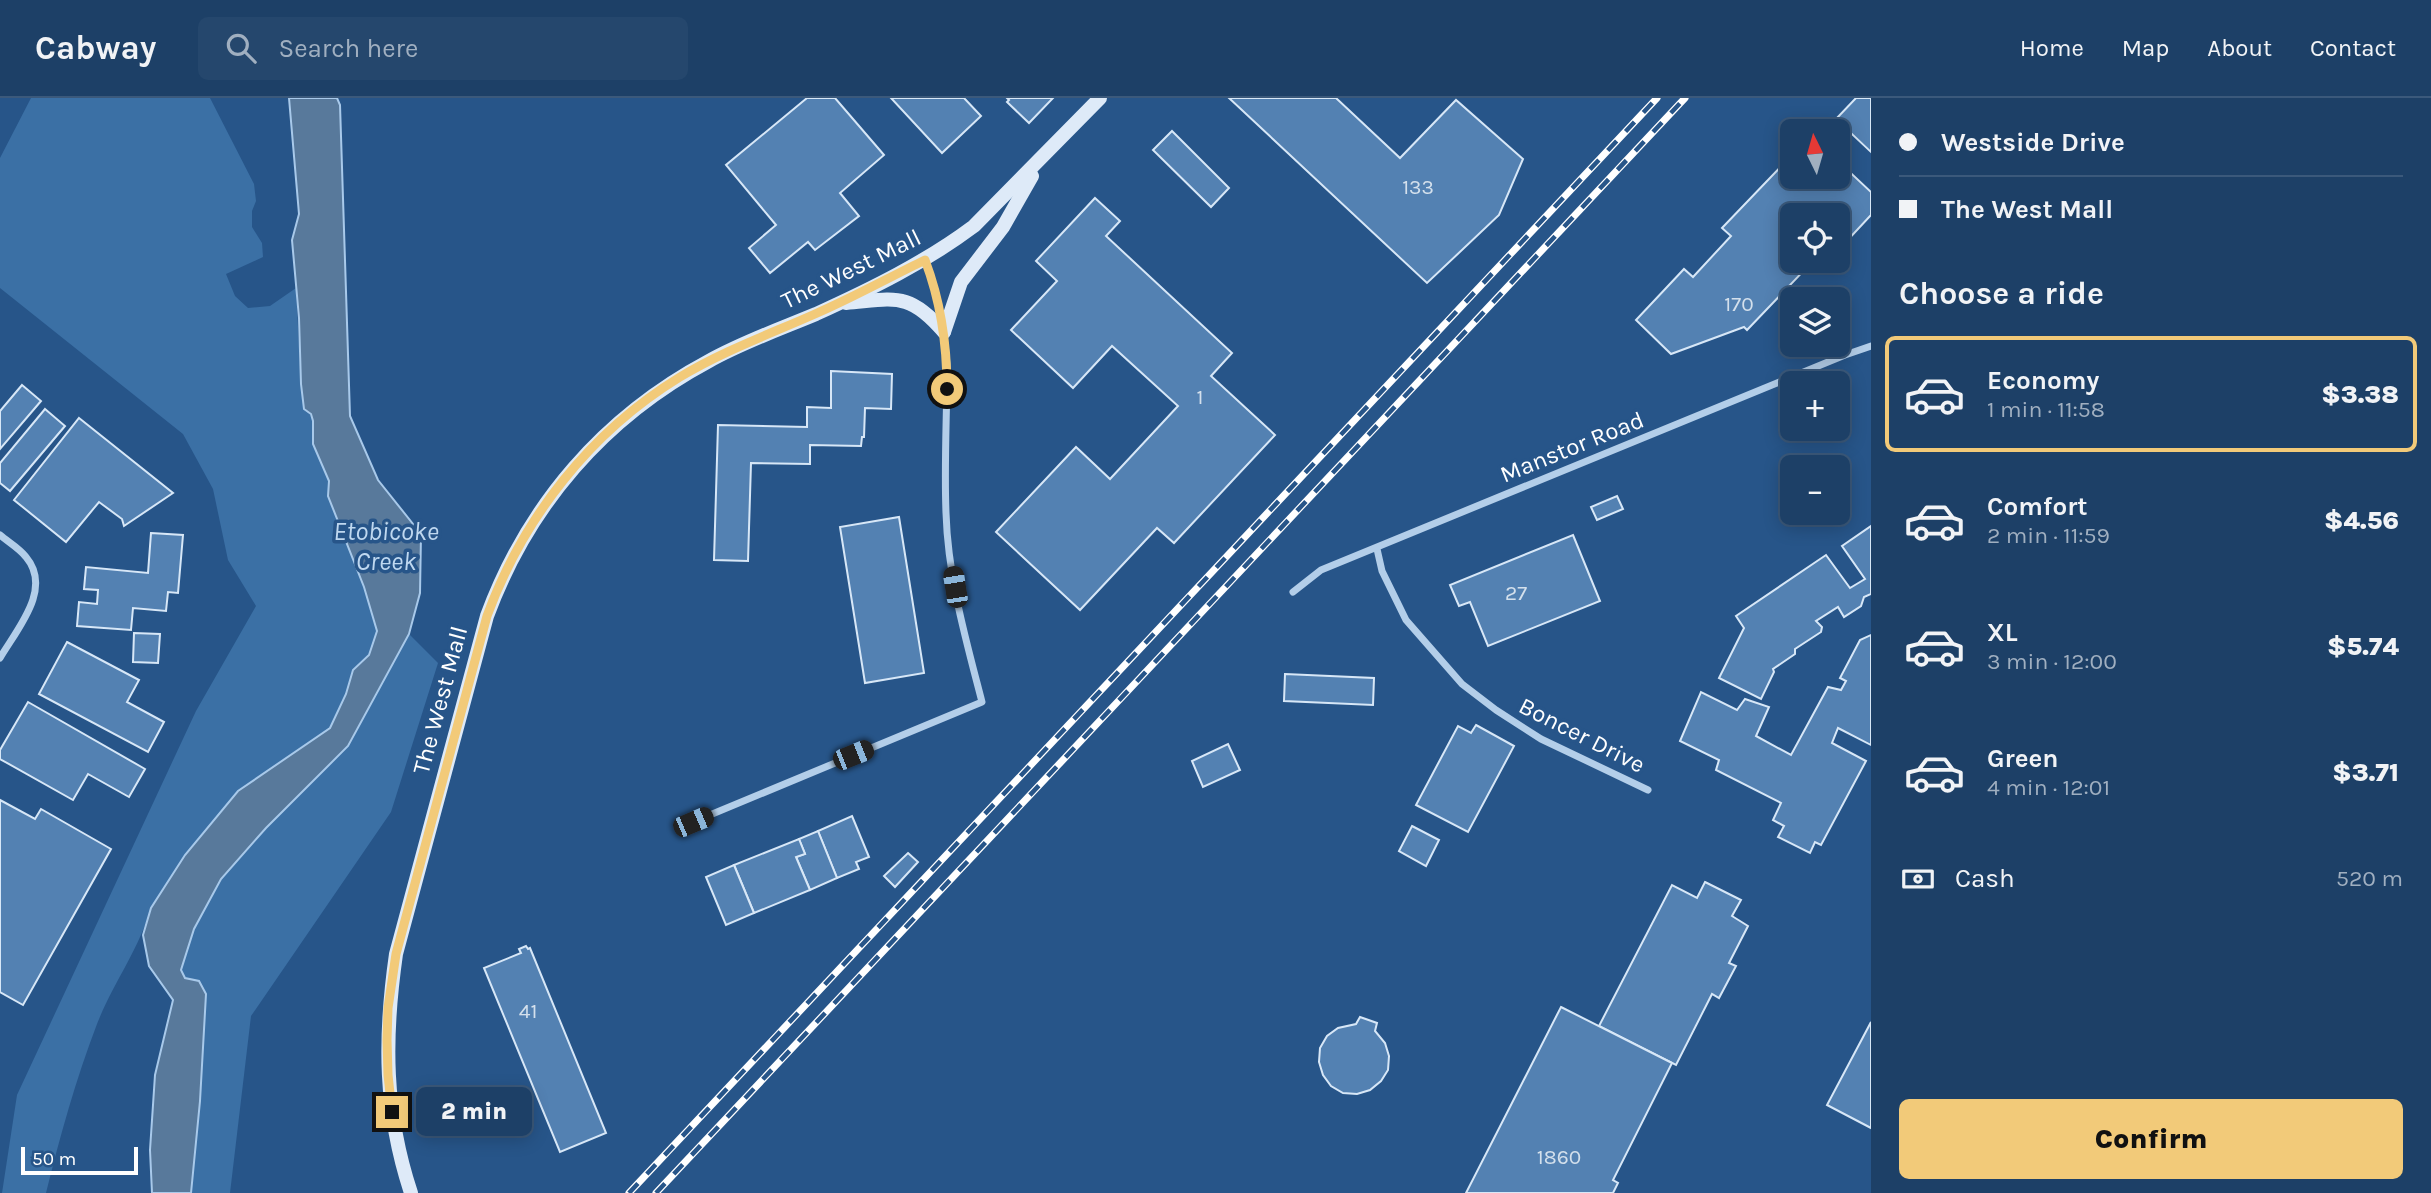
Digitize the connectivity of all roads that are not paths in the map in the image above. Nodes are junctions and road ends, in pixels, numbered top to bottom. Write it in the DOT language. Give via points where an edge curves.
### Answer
graph roads {
  1 [pos="1100,98"];
  2 [pos="1042,160"];
  3 [pos="925,260"];
  4 [pos="837,304"];
  5 [pos="944,332"];
  6 [pos="1871,346"];
  7 [pos="0,535"];
  8 [pos="1377,549"];
  9 [pos="1293,592"];
  10 [pos="0,658"];
  11 [pos="1648,790"];
  12 [pos="693,822"];
  13 [pos="411,1193"];
  1 -- 2 [label="main road, The West Mall"];
  2 -- 3 [label="main road, The West Mall" via="974,226"];
  2 -- 5 [label="main road" via="1003,227 961,282"];
  3 -- 4 [label="main road, The West Mall"];
  3 -- 5 [label="street"];
  4 -- 5 [label="main road" via="893,299 912,303"];
  4 -- 13 [label="main road, The West Mall" via="711,360 634,409 555,489 505,572 472,666 396,954 388,1008 388,1075 395,1131"];
  5 -- 12 [label="street" via="947,528 958,608 982,702"];
  6 -- 8 [label="street, Manstor Road"];
  7 -- 10 [label="street" via="27,558 36,580 32,604"];
  8 -- 9 [label="street, Manstor Road" via="1321,570"];
  8 -- 11 [label="street, Boncer Drive" via="1382,571 1406,620 1462,684 1541,739"];
}
